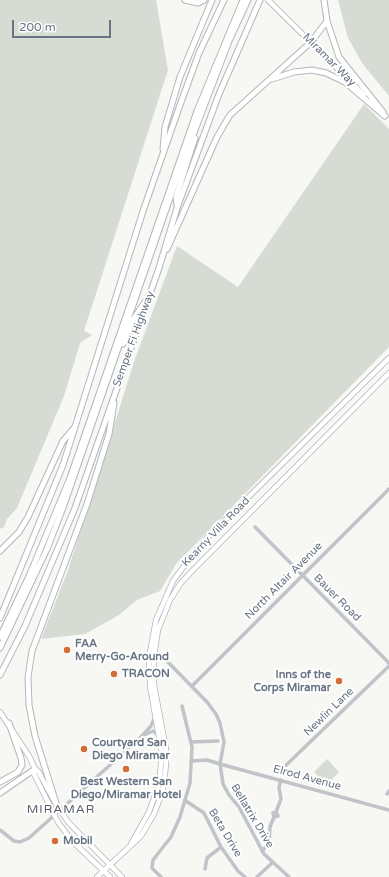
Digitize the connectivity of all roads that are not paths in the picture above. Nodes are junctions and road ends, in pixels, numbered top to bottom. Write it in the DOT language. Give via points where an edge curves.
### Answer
graph roads {
  1 [pos="185,0"];
  2 [pos="204,0"];
  3 [pos="212,0"];
  4 [pos="224,0"];
  5 [pos="243,0"];
  6 [pos="248,0"];
  7 [pos="260,0"];
  8 [pos="324,0"];
  9 [pos="270,2"];
  10 [pos="327,21"];
  11 [pos="311,42"];
  12 [pos="264,83"];
  13 [pos="200,115"];
  14 [pos="387,118"];
  15 [pos="163,156"];
  16 [pos="177,208"];
  17 [pos="159,268"];
  18 [pos="148,299"];
  19 [pos="116,357"];
  20 [pos="389,358"];
  21 [pos="389,373"];
  22 [pos="116,388"];
  23 [pos="76,426"];
  24 [pos="389,489"];
  25 [pos="255,527"];
  26 [pos="0,551"];
  27 [pos="302,576"];
  28 [pos="0,618"];
  29 [pos="0,638"];
  30 [pos="0,648"];
  31 [pos="162,656"];
  32 [pos="389,664"];
  33 [pos="0,675"];
  34 [pos="192,686"];
  35 [pos="182,706"];
  36 [pos="0,712"];
  37 [pos="155,716"];
  38 [pos="9,723"];
  39 [pos="140,738"];
  40 [pos="160,738"];
  41 [pos="218,741"];
  42 [pos="191,742"];
  43 [pos="191,761"];
  44 [pos="220,764"];
  45 [pos="35,769"];
  46 [pos="280,771"];
  47 [pos="281,780"];
  48 [pos="0,782"];
  49 [pos="0,794"];
  50 [pos="186,801"];
  51 [pos="56,803"];
  52 [pos="389,810"];
  53 [pos="60,811"];
  54 [pos="54,816"];
  55 [pos="0,830"];
  56 [pos="131,844"];
  57 [pos="221,847"];
  58 [pos="262,851"];
  59 [pos="272,862"];
  60 [pos="109,865"];
  61 [pos="205,869"];
  62 [pos="104,871"];
  63 [pos="97,877"];
  64 [pos="110,877"];
  65 [pos="122,877"];
  66 [pos="161,877"];
  67 [pos="245,877"];
  68 [pos="257,877"];
  69 [pos="290,877"];
  1 -- 2 [label="highway" via="198,3"];
  3 -- 15 [label="highway" via="180,78 165,127"];
  4 -- 15 [label="highway" via="199,53"];
  5 -- 29 [label="highway" via="197,110 70,478"];
  6 -- 13 [label="highway"];
  7 -- 16 [label="highway, Semper Fi Highway" via="219,94"];
  8 -- 10 [label="highway"];
  9 -- 11 [label="main road, Miramar Way"];
  10 -- 11 [label="highway"];
  10 -- 14 [label="highway" via="339,57"];
  11 -- 12 [label="highway"];
  11 -- 14 [label="main road, Miramar Way"];
  12 -- 14 [label="highway" via="294,72 312,70 326,73 345,82"];
  12 -- 17 [label="highway" via="230,115 217,137"];
  13 -- 16 [label="highway" via="200,124 176,197"];
  13 -- 19 [label="highway"];
  15 -- 23 [label="highway"];
  16 -- 17 [label="highway, Semper Fi Highway"];
  17 -- 18 [label="highway, Semper Fi Highway"];
  18 -- 19 [label="highway" via="140,307"];
  18 -- 22 [label="highway, Semper Fi Highway"];
  19 -- 30 [label="highway" via="44,556"];
  20 -- 37 [label="main road, Kearny Villa Road" via="208,537 180,571 161,607 151,640 149,679"];
  21 -- 56 [label="main road, Kearny Villa Road" via="194,569 170,600 158,630 153,663 154,685 166,749 164,783 151,821 137,841"];
  22 -- 33 [label="highway, Semper Fi Highway" via="68,527 25,626"];
  22 -- 51 [label="highway" via="109,434 86,508 32,651 28,677 29,705 35,736"];
  23 -- 26 [label="highway" via="64,441 19,532"];
  23 -- 28 [label="highway" via="42,519"];
  24 -- 27 [label="street, North Altair Avenue"];
  25 -- 27 [label="street, Bauer Road"];
  27 -- 32 [label="street, Bauer Road"];
  27 -- 34 [label="street, North Altair Avenue"];
  31 -- 34 [label="street, Bellatrix Drive"];
  32 -- 46 [label="street, Newlin Lane"];
  34 -- 44 [label="street, Bellatrix Drive" via="212,708 220,723 224,742"];
  35 -- 42 [label="street"];
  36 -- 38 [label="main road"];
  37 -- 39 [label="street" via="151,726"];
  37 -- 40 [label="main road, Kearny Villa Road"];
  38 -- 45 [label="main road"];
  38 -- 48 [label="highway" via="22,764 18,772"];
  39 -- 40 [label="street" via="153,731"];
  39 -- 53 [label="street"];
  40 -- 56 [label="main road, Kearny Villa Road" via="162,761 158,790"];
  41 -- 42 [label="street"];
  42 -- 43 [label="street"];
  43 -- 44 [label="street, Elrod Avenue" via="207,760"];
  43 -- 50 [label="street"];
  44 -- 47 [label="street, Elrod Avenue"];
  44 -- 58 [label="street, Bellatrix Drive" via="223,784 239,807"];
  45 -- 49 [label="highway"];
  45 -- 51 [label="main road" via="39,771"];
  45 -- 54 [label="main road" via="34,774"];
  47 -- 52 [label="street, Elrod Avenue"];
  47 -- 58 [label="street" via="282,799 273,813 267,846"];
  50 -- 57 [label="street, Beta Drive" via="204,813"];
  50 -- 66 [label="street" via="171,836 152,860 152,868"];
  51 -- 53 [label="main road"];
  53 -- 54 [label="street"];
  53 -- 60 [label="main road"];
  54 -- 55 [label="street" via="29,838 20,842"];
  54 -- 62 [label="main road" via="72,840"];
  56 -- 60 [label="main road, Kearny Villa Road"];
  57 -- 61 [label="street" via="207,858"];
  57 -- 67 [label="street, Beta Drive"];
  58 -- 59 [label="street, Bellatrix Drive"];
  59 -- 68 [label="street"];
  59 -- 69 [label="street, Bellatrix Drive"];
  60 -- 62 [label="main road, Kearny Villa Road"];
  60 -- 65 [label="main road"];
  62 -- 63 [label="main road, Kearny Villa Road"];
  62 -- 64 [label="main road"];
}
